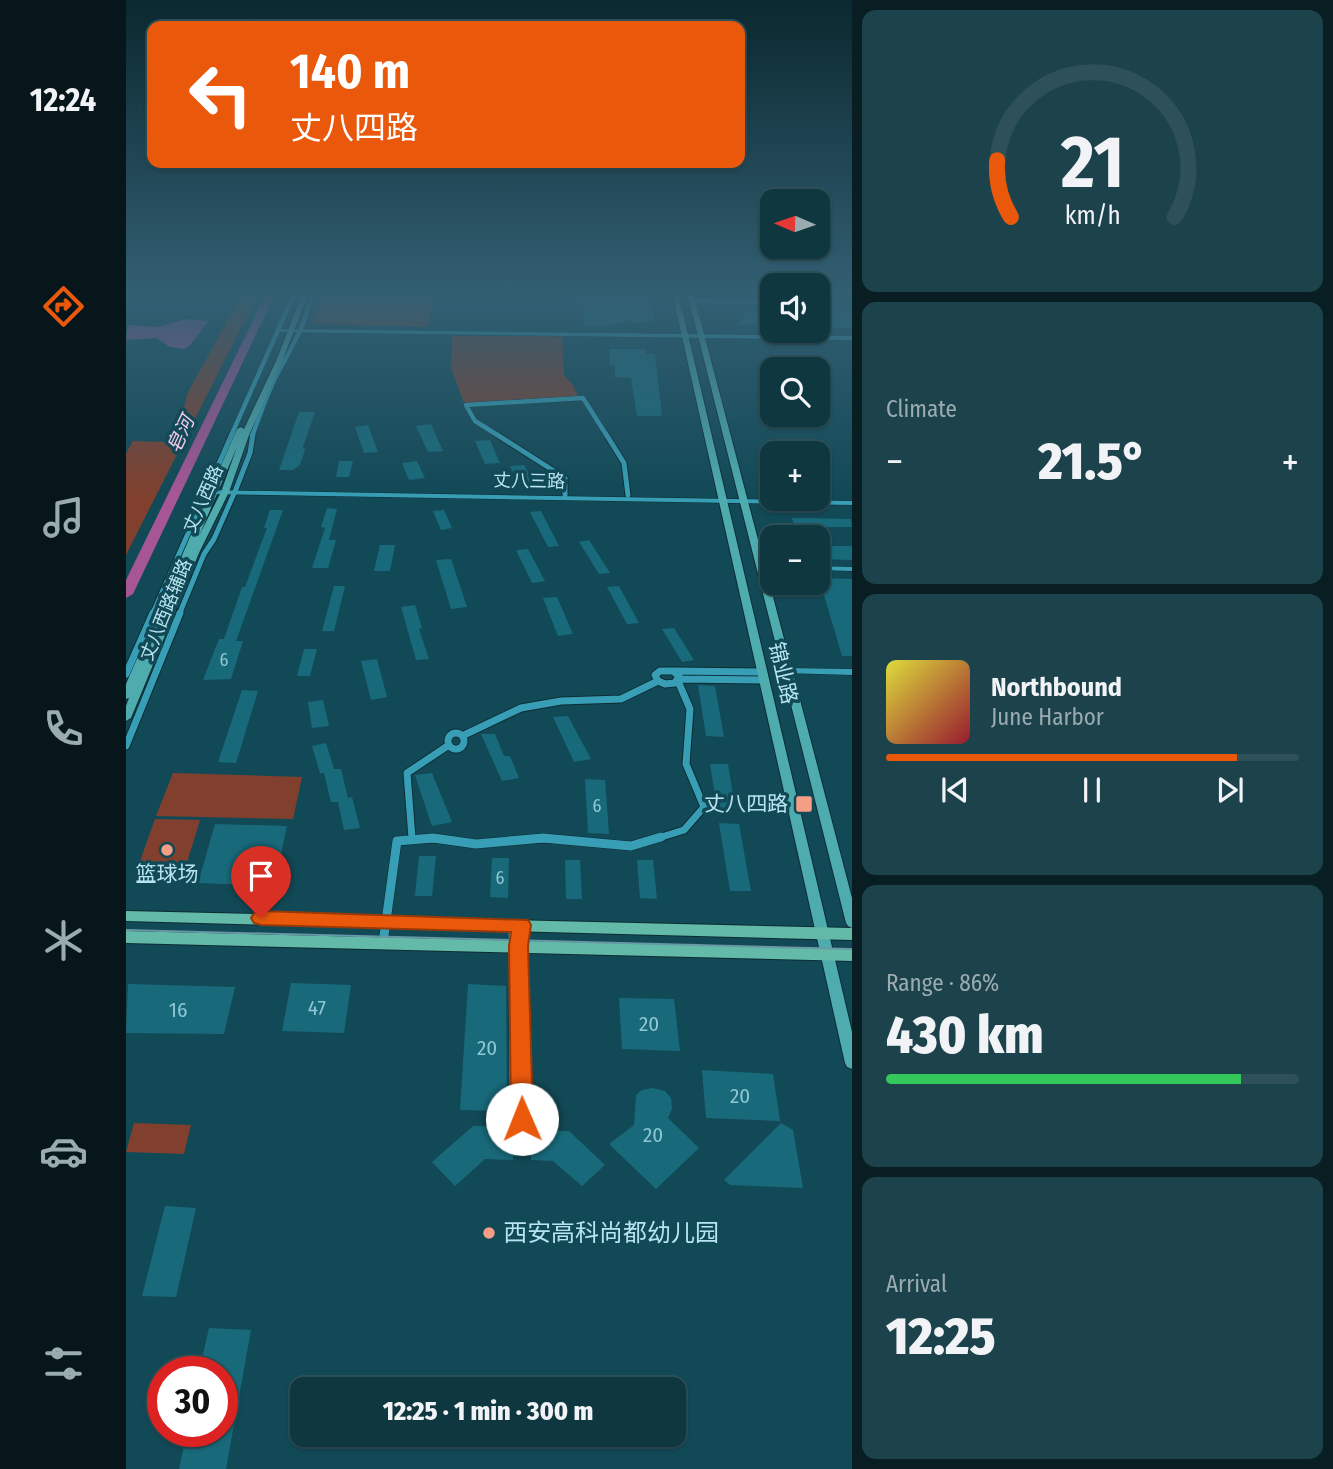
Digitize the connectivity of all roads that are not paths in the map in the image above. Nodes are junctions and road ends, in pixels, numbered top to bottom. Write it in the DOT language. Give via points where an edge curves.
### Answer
graph roads {
  1 [pos="274,361"];
  2 [pos="274,361"];
  3 [pos="690,361"];
  4 [pos="707,361"];
  5 [pos="257,399"];
  6 [pos="222,490"];
  7 [pos="565,495"];
  8 [pos="628,495"];
  9 [pos="760,498"];
  10 [pos="723,499"];
  11 [pos="743,499"];
  12 [pos="830,500"];
  13 [pos="852,501"];
  14 [pos="760,549"];
  15 [pos="830,568"];
  16 [pos="852,569"];
  17 [pos="771,595"];
  18 [pos="673,671"];
  19 [pos="786,671"];
  20 [pos="852,672"];
  21 [pos="126,674"];
  22 [pos="762,676"];
  23 [pos="679,680"];
  24 [pos="658,681"];
  25 [pos="126,696"];
  26 [pos="126,719"];
  27 [pos="126,746"];
  28 [pos="412,838"];
  29 [pos="126,916"];
  30 [pos="385,922"];
  31 [pos="852,923"];
  32 [pos="517,925"];
  33 [pos="821,933"];
  34 [pos="852,934"];
  35 [pos="126,937"];
  36 [pos="383,943"];
  37 [pos="515,946"];
  38 [pos="826,955"];
  39 [pos="852,955"];
  40 [pos="852,1063"];
  1 -- 5 [label="main road, 丈八西路"];
  2 -- 5 [label="street, 丈八西路辅路"];
  3 -- 10 [label="main road, 锦业路"];
  4 -- 11 [label="main road, 锦业路"];
  5 -- 6 [label="main road, 丈八西路"];
  5 -- 6 [label="street, 丈八西路辅路"];
  6 -- 7 [label="street, 丈八三路"];
  6 -- 10 [label="street, 丈八三路"];
  6 -- 21 [label="street, 丈八西路辅路"];
  6 -- 25 [label="main road, 丈八西路"];
  6 -- 26 [label="main road, 丈八西路"];
  6 -- 27 [label="street, 丈八西路辅路" via="214,539"];
  7 -- 8 [label="street, 丈八三路"];
  7 -- 8 [label="street" via="565,478 475,421 466,405 583,398 624,463"];
  8 -- 10 [label="street, 丈八三路"];
  9 -- 11 [label="street, 丈八三路"];
  10 -- 11 [label="street, 丈八三路"];
  10 -- 22 [label="main road, 锦业路"];
  11 -- 13 [label="street, 丈八三路"];
  11 -- 14 [label="main road, 锦业路"];
  12 -- 13 [label="street, 丈八三路"];
  15 -- 16 [label="street"];
  17 -- 19 [label="main road, 锦业路"];
  18 -- 22 [label="street"];
  18 -- 23 [label="street"];
  18 -- 24 [label="street" via="657,673"];
  19 -- 20 [label="street"];
  19 -- 31 [label="main road, 锦业路"];
  22 -- 23 [label="street"];
  22 -- 33 [label="main road, 锦业路"];
  23 -- 24 [label="street"];
  23 -- 28 [label="street" via="690,709 686,764 704,807 684,830 631,846 542,838 477,844"];
  24 -- 28 [label="street" via="621,699 521,708 462,736 463,745 449,745 407,772"];
  28 -- 30 [label="street" via="397,841"];
  29 -- 30 [label="main road"];
  30 -- 32 [label="main road"];
  30 -- 36 [label="street"];
  32 -- 33 [label="main road"];
  32 -- 37 [label="street"];
  33 -- 34 [label="main road"];
  33 -- 38 [label="main road, 锦业路"];
  35 -- 36 [label="main road"];
  36 -- 37 [label="main road"];
  37 -- 37 [label="street" via="514,1118 522,1119"];
  37 -- 38 [label="main road"];
  38 -- 39 [label="main road"];
  38 -- 40 [label="main road, 锦业路"];
}
